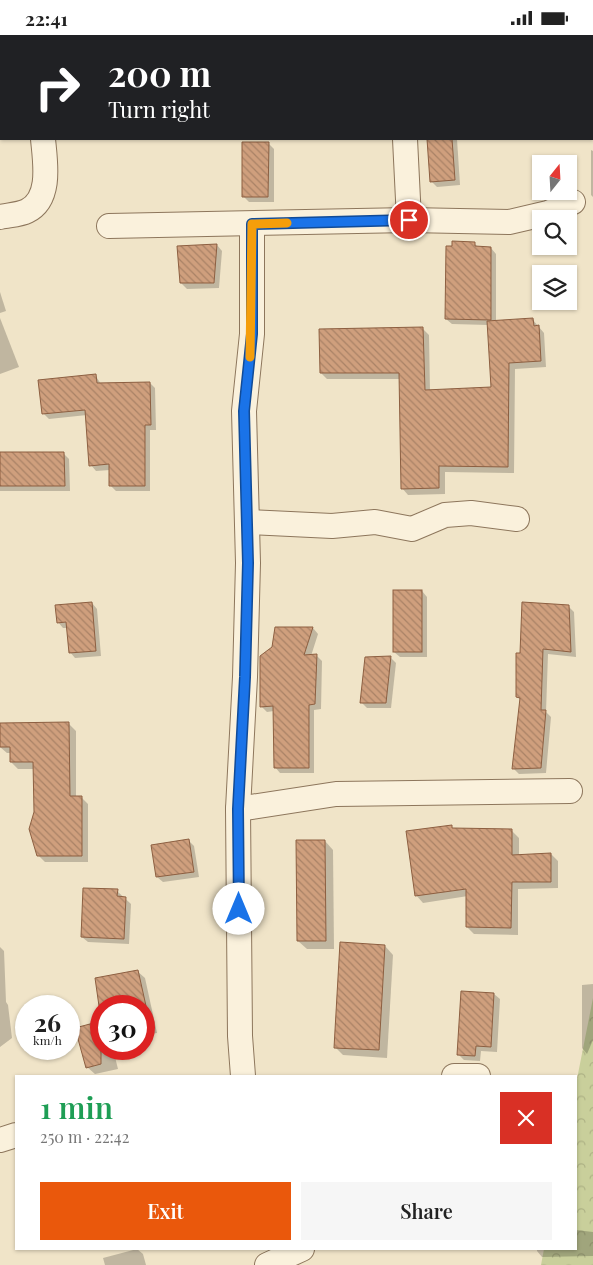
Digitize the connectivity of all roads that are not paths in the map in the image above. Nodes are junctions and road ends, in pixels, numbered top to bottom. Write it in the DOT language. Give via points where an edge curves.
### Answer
graph roads {
  1 [pos="43,140"];
  2 [pos="405,140"];
  3 [pos="573,202"];
  4 [pos="0,217"];
  5 [pos="409,220"];
  6 [pos="252,224"];
  7 [pos="109,226"];
  8 [pos="517,519"];
  9 [pos="247,522"];
  10 [pos="570,791"];
  11 [pos="238,809"];
  12 [pos="244,1075"];
  13 [pos="15,1135"];
  14 [pos="0,1140"];
  15 [pos="300,1250"];
  16 [pos="267,1265"];
  1 -- 4 [label="street" via="45,179 41,197 28,211"];
  2 -- 5 [label="street"];
  3 -- 5 [label="street" via="548,213 509,222"];
  5 -- 6 [label="street"];
  6 -- 7 [label="street"];
  6 -- 9 [label="street" via="252,334 244,411"];
  8 -- 9 [label="street" via="454,514 412,529 375,521 332,526"];
  9 -- 11 [label="street" via="245,677"];
  10 -- 11 [label="street" via="336,794"];
  11 -- 12 [label="street" via="240,1036"];
  13 -- 14 [label="street"];
  15 -- 16 [label="street"];
}
